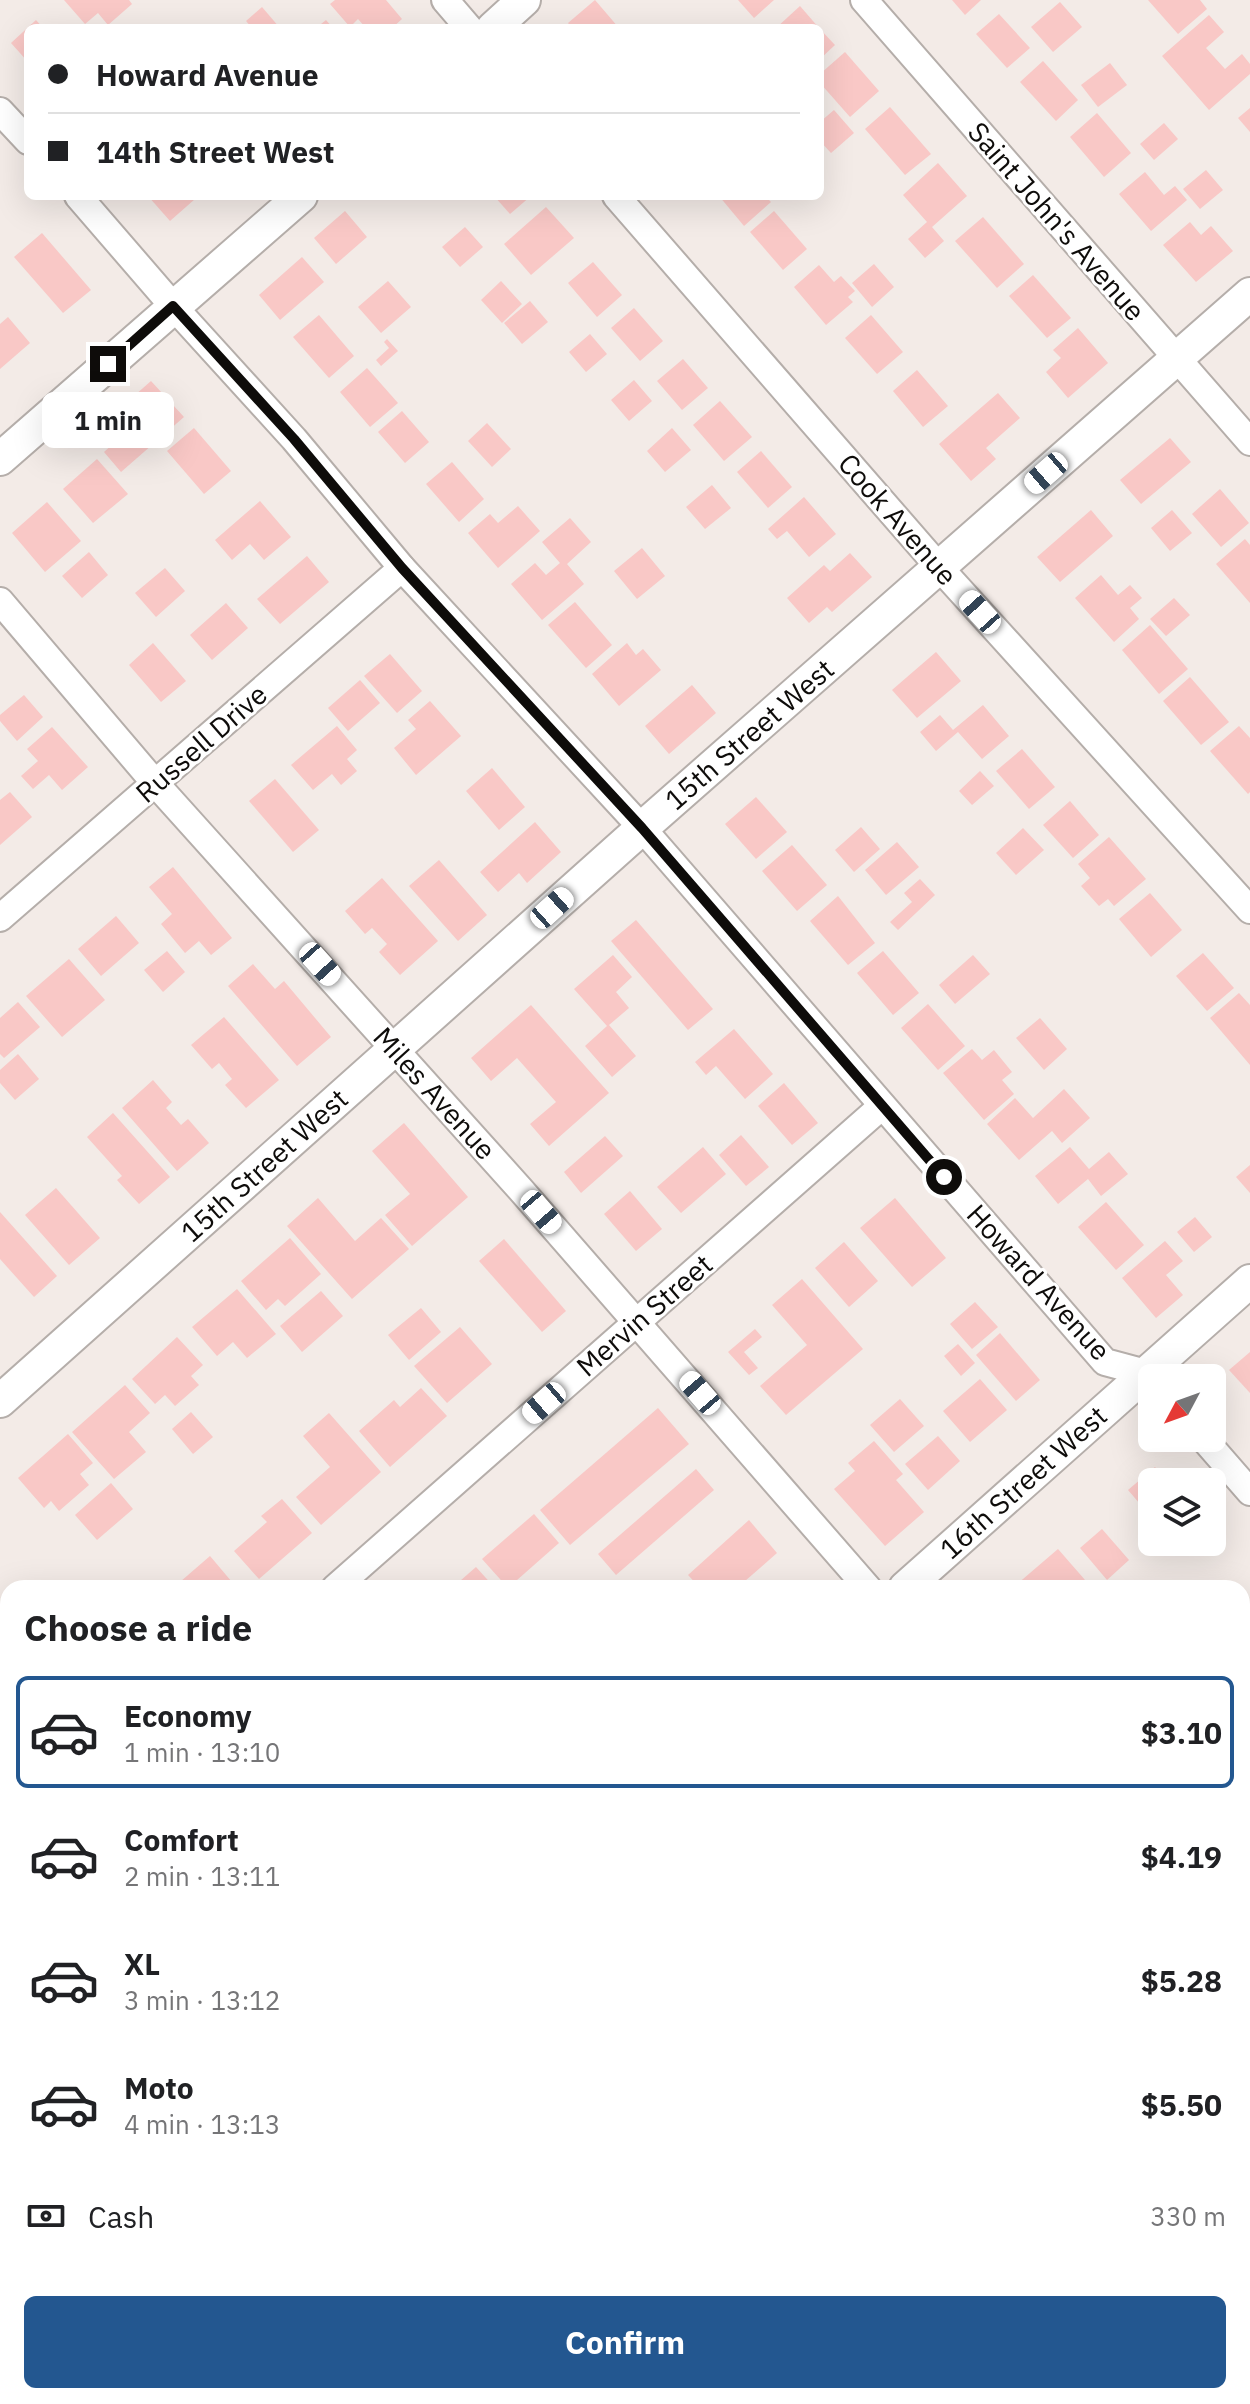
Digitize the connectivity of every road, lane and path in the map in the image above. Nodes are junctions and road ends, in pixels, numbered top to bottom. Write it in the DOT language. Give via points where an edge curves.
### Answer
graph roads {
  1 [pos="445,0"];
  2 [pos="524,0"];
  3 [pos="864,0"];
  4 [pos="466,24"];
  5 [pos="497,24"];
  6 [pos="0,111"];
  7 [pos="24,137"];
  8 [pos="81,200"];
  9 [pos="296,200"];
  10 [pos="619,200"];
  11 [pos="1250,294"];
  12 [pos="173,306"];
  13 [pos="1176,359"];
  14 [pos="1250,442"];
  15 [pos="0,459"];
  16 [pos="939,567"];
  17 [pos="402,568"];
  18 [pos="0,601"];
  19 [pos="155,783"];
  20 [pos="642,828"];
  21 [pos="1250,910"];
  22 [pos="0,918"];
  23 [pos="395,1047"];
  24 [pos="882,1106"];
  25 [pos="1250,1281"];
  26 [pos="637,1321"];
  27 [pos="1162,1364"];
  28 [pos="1138,1372"];
  29 [pos="1138,1386"];
  30 [pos="0,1401"];
  31 [pos="1215,1452"];
  32 [pos="1250,1492"];
  33 [pos="344,1580"];
  34 [pos="861,1580"];
  35 [pos="914,1580"];
  1 -- 4 [label="street"];
  2 -- 5 [label="street"];
  3 -- 13 [label="street, Saint John's Avenue"];
  6 -- 7 [label="street"];
  8 -- 12 [label="street, Howard Avenue"];
  9 -- 12 [label="street"];
  10 -- 16 [label="street, Cook Avenue"];
  11 -- 13 [label="street, 15th Street West"];
  12 -- 15 [label="street"];
  12 -- 17 [label="street, Howard Avenue"];
  13 -- 14 [label="street, Saint John's Avenue"];
  13 -- 16 [label="street, 15th Street West"];
  16 -- 20 [label="street, 15th Street West"];
  16 -- 21 [label="street, Cook Avenue"];
  17 -- 19 [label="street, Russell Drive"];
  17 -- 20 [label="street, Howard Avenue"];
  18 -- 19 [label="street, Miles Avenue"];
  19 -- 22 [label="street, Russell Drive"];
  19 -- 23 [label="street, Miles Avenue"];
  20 -- 23 [label="street, 15th Street West"];
  20 -- 24 [label="street, Howard Avenue"];
  23 -- 26 [label="street, Miles Avenue"];
  23 -- 30 [label="street, 15th Street West"];
  24 -- 26 [label="street, Mervin Street"];
  24 -- 28 [label="street, Howard Avenue" via="1105,1362"];
  25 -- 27 [label="street, 16th Street West"];
  26 -- 33 [label="street, Mervin Street"];
  26 -- 34 [label="street, Miles Avenue"];
  29 -- 35 [label="street, 16th Street West"];
  31 -- 32 [label="street"];
}
